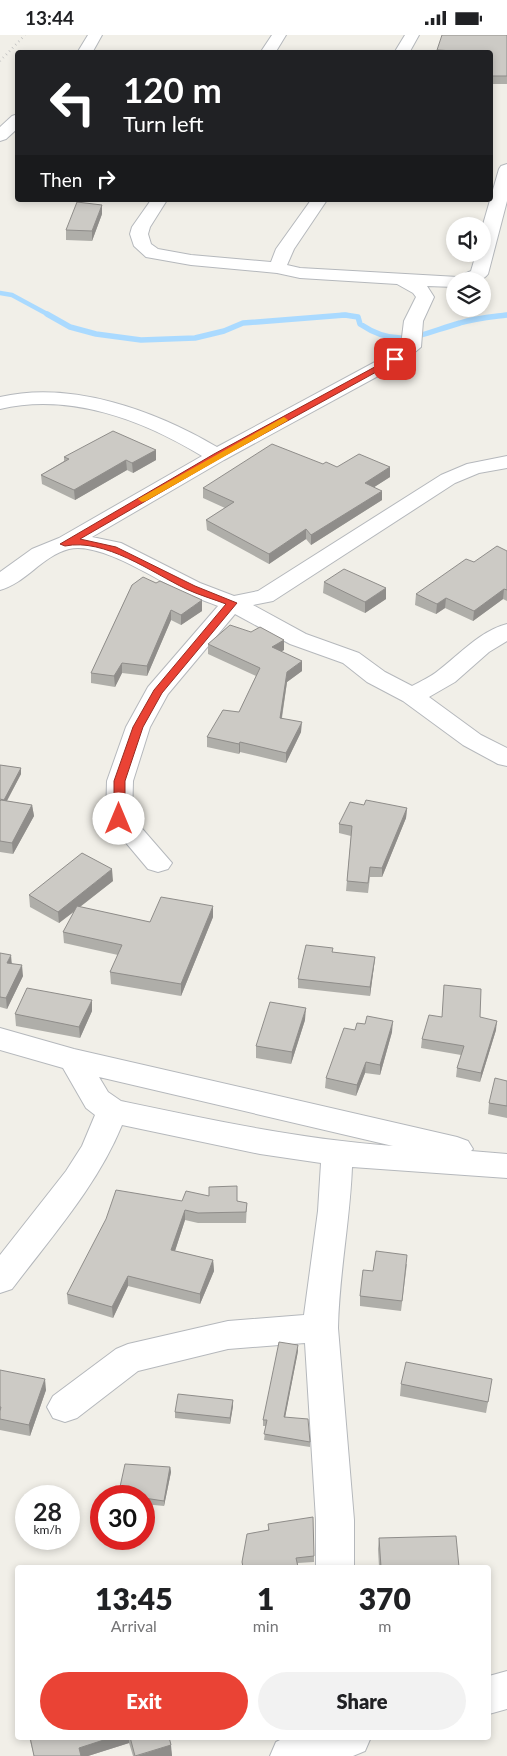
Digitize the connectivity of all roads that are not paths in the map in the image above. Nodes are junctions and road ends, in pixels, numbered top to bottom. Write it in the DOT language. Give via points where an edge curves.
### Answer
graph roads {
  1 [pos="94,35"];
  2 [pos="279,35"];
  3 [pos="412,35"];
  4 [pos="86,50"];
  5 [pos="269,50"];
  6 [pos="403,50"];
  7 [pos="15,122"];
  8 [pos="0,136"];
  9 [pos="507,169"];
  10 [pos="158,202"];
  11 [pos="318,202"];
  12 [pos="277,268"];
  13 [pos="480,272"];
  14 [pos="400,279"];
  15 [pos="446,282"];
  16 [pos="0,403"];
  17 [pos="217,456"];
  18 [pos="507,462"];
  19 [pos="65,544"];
  20 [pos="0,583"];
  21 [pos="232,603"];
  22 [pos="507,631"];
  23 [pos="412,696"];
  24 [pos="507,758"];
  25 [pos="158,863"];
  26 [pos="0,1039"];
  27 [pos="74,1060"];
  28 [pos="112,1111"];
  29 [pos="337,1154"];
  30 [pos="507,1160"];
  31 [pos="507,1166"];
  32 [pos="0,1279"];
  33 [pos="321,1329"];
  34 [pos="65,1407"];
  35 [pos="335,1565"];
  36 [pos="507,1690"];
  37 [pos="491,1694"];
  38 [pos="341,1740"];
  39 [pos="352,1740"];
  40 [pos="290,1756"];
  41 [pos="355,1756"];
  1 -- 4 [label="street"];
  2 -- 5 [label="street"];
  3 -- 6 [label="street"];
  7 -- 8 [label="street"];
  9 -- 13 [label="street"];
  10 -- 12 [label="street" via="139,234 144,246 152,253 191,261"];
  11 -- 12 [label="street" via="285,249"];
  12 -- 14 [label="street" via="300,273"];
  14 -- 15 [label="street"];
  14 -- 17 [label="street" via="420,289 425,297 411,327 411,347 395,359"];
  16 -- 17 [label="street" via="57,398 101,406 169,428"];
  17 -- 19 [label="street"];
  18 -- 21 [label="street" via="474,468 448,479 265,596"];
  19 -- 20 [label="street" via="40,554"];
  19 -- 21 [label="street" via="77,541 113,549 192,588"];
  21 -- 23 [label="street" via="298,639 351,658 376,677"];
  21 -- 25 [label="street" via="157,692 138,727 120,781 119,819"];
  22 -- 23 [label="street" via="481,647 446,677"];
  23 -- 24 [label="street" via="472,740"];
  26 -- 27 [label="street"];
  27 -- 28 [label="street" via="97,1100"];
  27 -- 30 [label="street"];
  28 -- 29 [label="street" via="260,1142"];
  28 -- 32 [label="street" via="96,1150 77,1180"];
  29 -- 31 [label="street"];
  29 -- 33 [label="street"];
  33 -- 34 [label="street" via="228,1335 128,1359"];
  33 -- 35 [label="street" via="335,1520"];
  36 -- 37 [label="street"];
  38 -- 40 [label="street"];
  39 -- 41 [label="street"];
}
